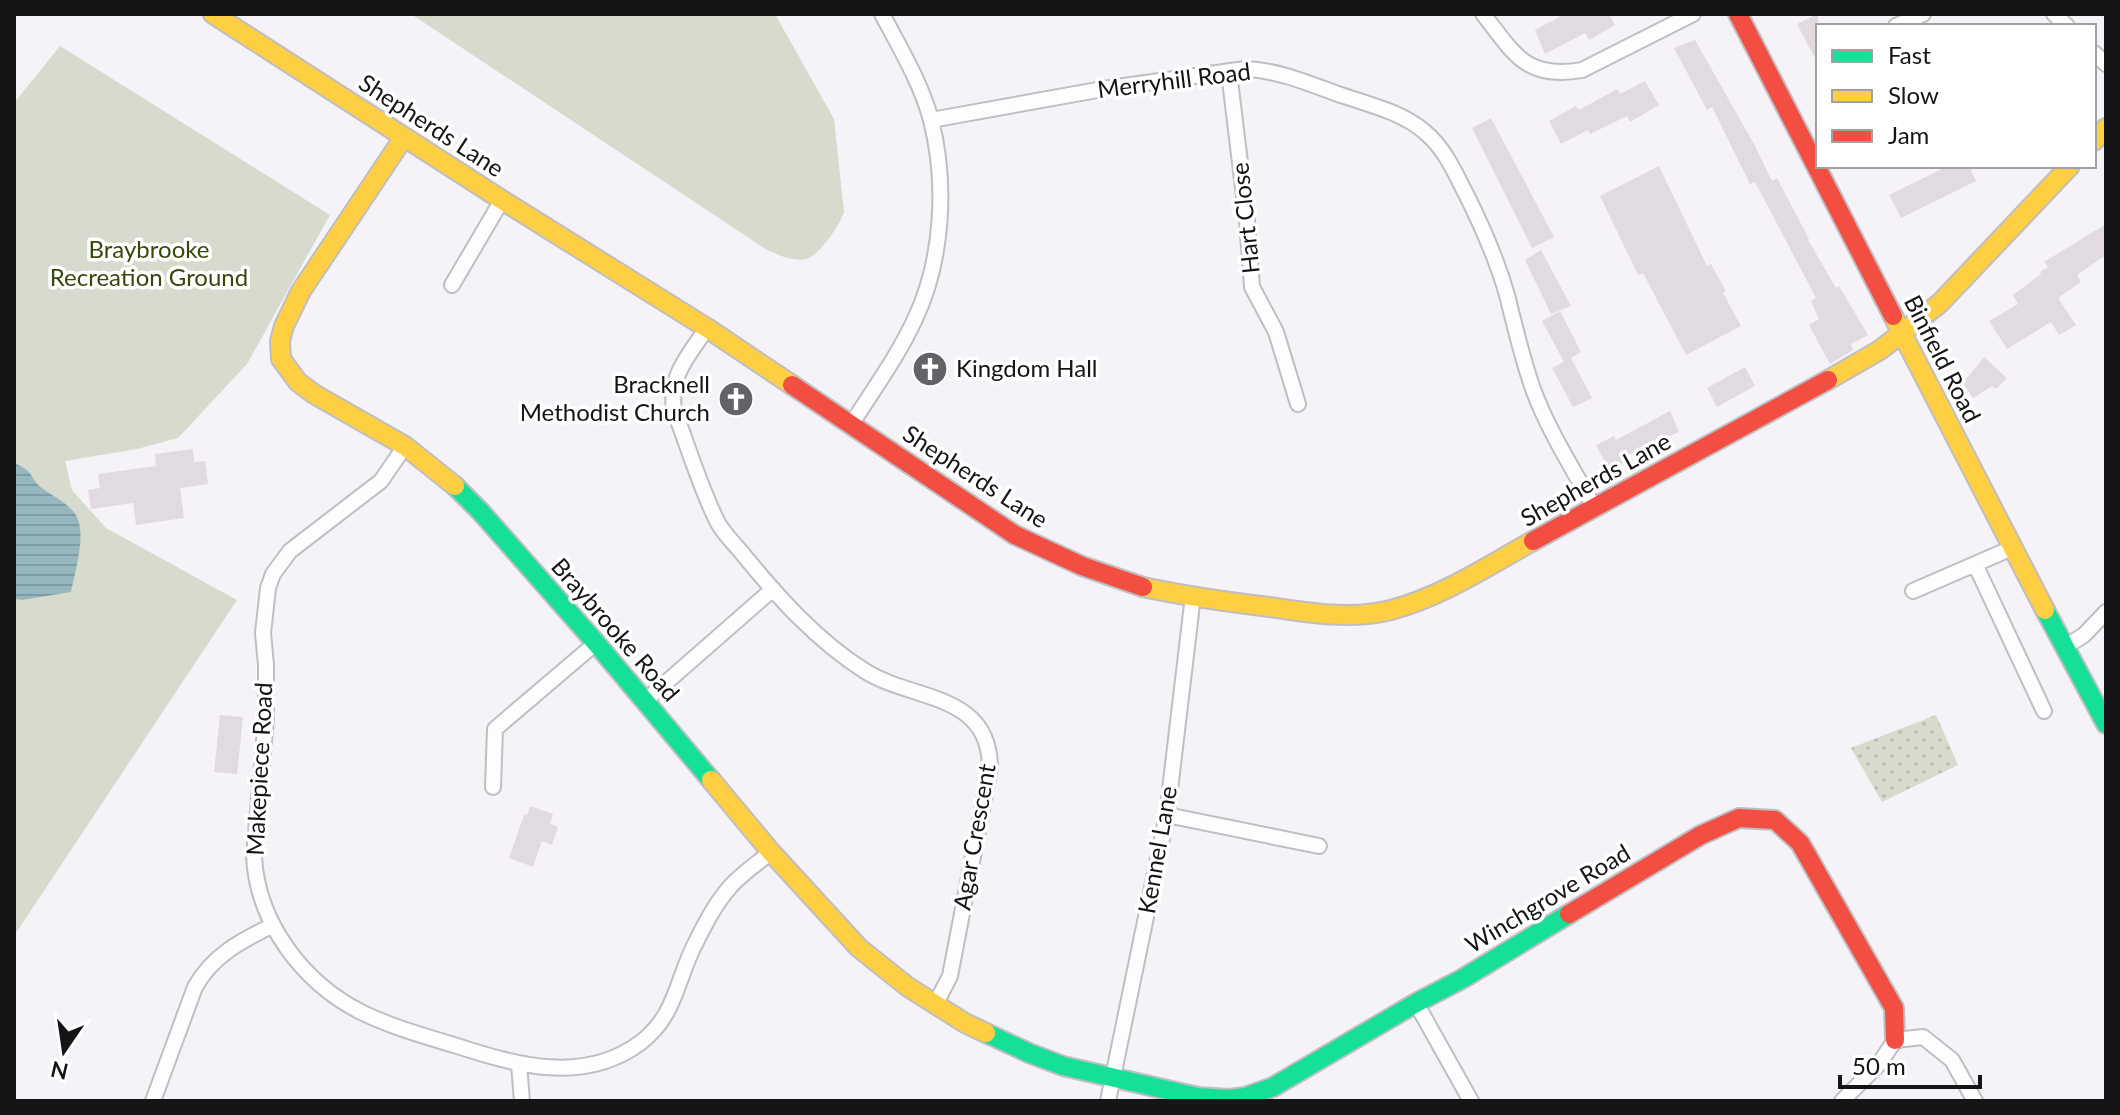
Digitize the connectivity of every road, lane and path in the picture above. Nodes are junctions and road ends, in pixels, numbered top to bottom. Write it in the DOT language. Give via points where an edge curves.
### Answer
graph roads {
  1 [pos="213,14"];
  2 [pos="882,14"];
  3 [pos="1483,14"];
  4 [pos="1693,14"];
  5 [pos="1738,14"];
  6 [pos="1923,14"];
  7 [pos="1900,24"];
  8 [pos="1229,72"];
  9 [pos="931,120"];
  10 [pos="404,137"];
  11 [pos="1816,165"];
  12 [pos="1818,168"];
  13 [pos="2068,168"];
  14 [pos="502,200"];
  15 [pos="452,285"];
  16 [pos="707,328"];
  17 [pos="1903,333"];
  18 [pos="1298,404"];
  19 [pos="851,425"];
  20 [pos="405,446"];
  21 [pos="1594,507"];
  22 [pos="2012,548"];
  23 [pos="1975,564"];
  24 [pos="773,589"];
  25 [pos="1913,591"];
  26 [pos="1193,596"];
  27 [pos="2106,612"];
  28 [pos="596,643"];
  29 [pos="2065,647"];
  30 [pos="645,701"];
  31 [pos="2044,711"];
  32 [pos="2106,724"];
  33 [pos="493,787"];
  34 [pos="1167,815"];
  35 [pos="1319,846"];
  36 [pos="771,852"];
  37 [pos="273,925"];
  38 [pos="1416,1003"];
  39 [pos="935,1005"];
  40 [pos="1895,1040"];
  41 [pos="519,1064"];
  42 [pos="1113,1077"];
  43 [pos="153,1101"];
  44 [pos="522,1101"];
  45 [pos="1108,1101"];
  46 [pos="1471,1101"];
  47 [pos="1842,1101"];
  48 [pos="1975,1101"];
  1 -- 10 [label="street, Shepherds Lane"];
  2 -- 9 [label="street"];
  3 -- 4 [label="street" via="1522,60 1538,70 1563,73 1582,70"];
  5 -- 11 [label="street, Binfield Road"];
  6 -- 7 [label="street"];
  8 -- 9 [label="street, Merryhill Road"];
  8 -- 18 [label="street, Hart Close" via="1252,287 1276,332"];
  8 -- 21 [label="street, Merryhill Road" via="1261,70 1372,105 1426,133 1443,152 1481,224 1534,393"];
  9 -- 19 [label="street" via="940,190 936,245 925,292 908,332"];
  10 -- 14 [label="street, Shepherds Lane"];
  10 -- 20 [label="street, Braybrooke Road" via="301,291 280,341 281,359 298,382"];
  12 -- 17 [label="street, Binfield Road"];
  13 -- 17 [label="street, Shepherds Lane" via="1940,303"];
  14 -- 15 [label="street"];
  14 -- 16 [label="street, Shepherds Lane"];
  16 -- 19 [label="street, Shepherds Lane"];
  16 -- 24 [label="street, Agar Crescent" via="676,377 674,410 717,522"];
  17 -- 21 [label="street, Shepherds Lane" via="1816,387"];
  17 -- 22 [label="street, Binfield Road"];
  19 -- 26 [label="street, Shepherds Lane" via="1035,546 1106,576"];
  20 -- 28 [label="street, Braybrooke Road" via="480,511"];
  20 -- 37 [label="street, Makepiece Road" via="381,481 290,551 268,588 263,633 266,719 254,856 257,888"];
  21 -- 26 [label="street, Shepherds Lane" via="1457,583 1385,611 1311,613"];
  22 -- 23 [label="street"];
  22 -- 29 [label="street, Binfield Road"];
  23 -- 25 [label="street"];
  23 -- 31 [label="street"];
  24 -- 30 [label="street"];
  24 -- 39 [label="street, Agar Crescent" via="822,639 866,672 953,705 973,720 986,742 990,768 950,976"];
  26 -- 34 [label="street, Kennel Lane"];
  27 -- 29 [label="street"];
  28 -- 30 [label="street, Braybrooke Road"];
  28 -- 33 [label="street" via="495,729"];
  29 -- 32 [label="street, Binfield Road"];
  30 -- 36 [label="street, Braybrooke Road"];
  34 -- 35 [label="street"];
  34 -- 42 [label="street, Kennel Lane"];
  36 -- 39 [label="street, Braybrooke Road" via="859,948"];
  36 -- 41 [label="street, Makepiece Road" via="731,886 713,910 667,1015 641,1042 590,1066 554,1069"];
  37 -- 41 [label="street, Makepiece Road" via="311,975 360,1012"];
  37 -- 43 [label="street" via="229,948 201,977"];
  38 -- 40 [label="street, Winchgrove Road" via="1701,835 1739,818 1775,820 1800,843 1894,1008"];
  38 -- 42 [label="street, Winchgrove Road" via="1273,1087 1245,1097 1198,1097"];
  38 -- 46 [label="street"];
  39 -- 42 [label="street, Braybrooke Road" via="1029,1053"];
  40 -- 47 [label="street"];
  40 -- 48 [label="street" via="1923,1037 1952,1060"];
  41 -- 44 [label="street"];
  42 -- 45 [label="street, Kennel Lane"];
}
